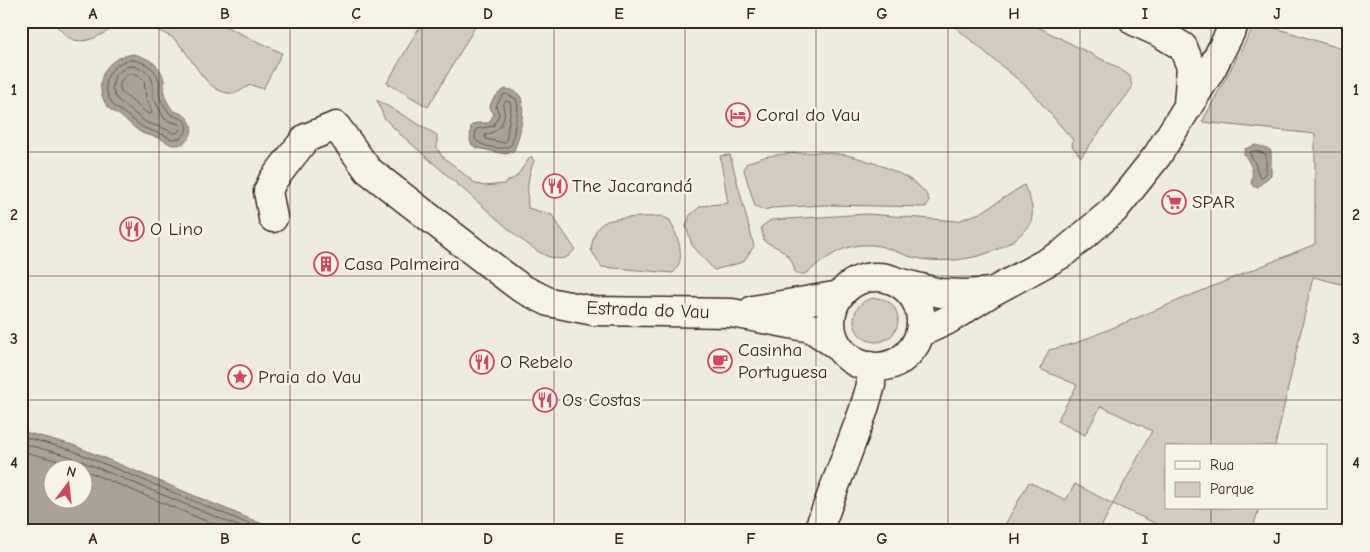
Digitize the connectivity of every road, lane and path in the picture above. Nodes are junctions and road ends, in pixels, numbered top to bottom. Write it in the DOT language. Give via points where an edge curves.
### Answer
graph roads {
  1 [pos="1134,21"];
  2 [pos="1229,21"];
  3 [pos="1236,21"];
  4 [pos="1162,34"];
  5 [pos="1188,108"];
  6 [pos="273,218"];
  7 [pos="898,282"];
  8 [pos="992,292"];
  9 [pos="840,295"];
  10 [pos="732,313"];
  11 [pos="920,333"];
  12 [pos="839,347"];
  13 [pos="870,366"];
  14 [pos="818,531"];
  1 -- 4 [label="street"];
  2 -- 4 [label="street" via="1209,39 1187,41"];
  3 -- 5 [label="street"];
  4 -- 5 [label="street" via="1183,47 1191,67"];
  5 -- 8 [label="street" via="1157,156 1114,210 1062,254"];
  6 -- 10 [label="street, Estrada do Vau" via="268,191 273,180 306,138 336,126 368,170 521,288 549,302 594,311"];
  7 -- 8 [label="street" via="940,293"];
  7 -- 9 [label="street" via="880,277 862,279"];
  7 -- 11 [label="street" via="908,289 920,309"];
  8 -- 11 [label="street" via="948,320"];
  9 -- 10 [label="street, Estrada do Vau"];
  9 -- 12 [label="street" via="832,311 832,330"];
  10 -- 12 [label="street, Estrada do Vau" via="811,328"];
  11 -- 13 [label="street" via="915,345 897,362"];
  12 -- 13 [label="street" via="857,362"];
  13 -- 14 [label="street" via="871,385 866,403"];
}
